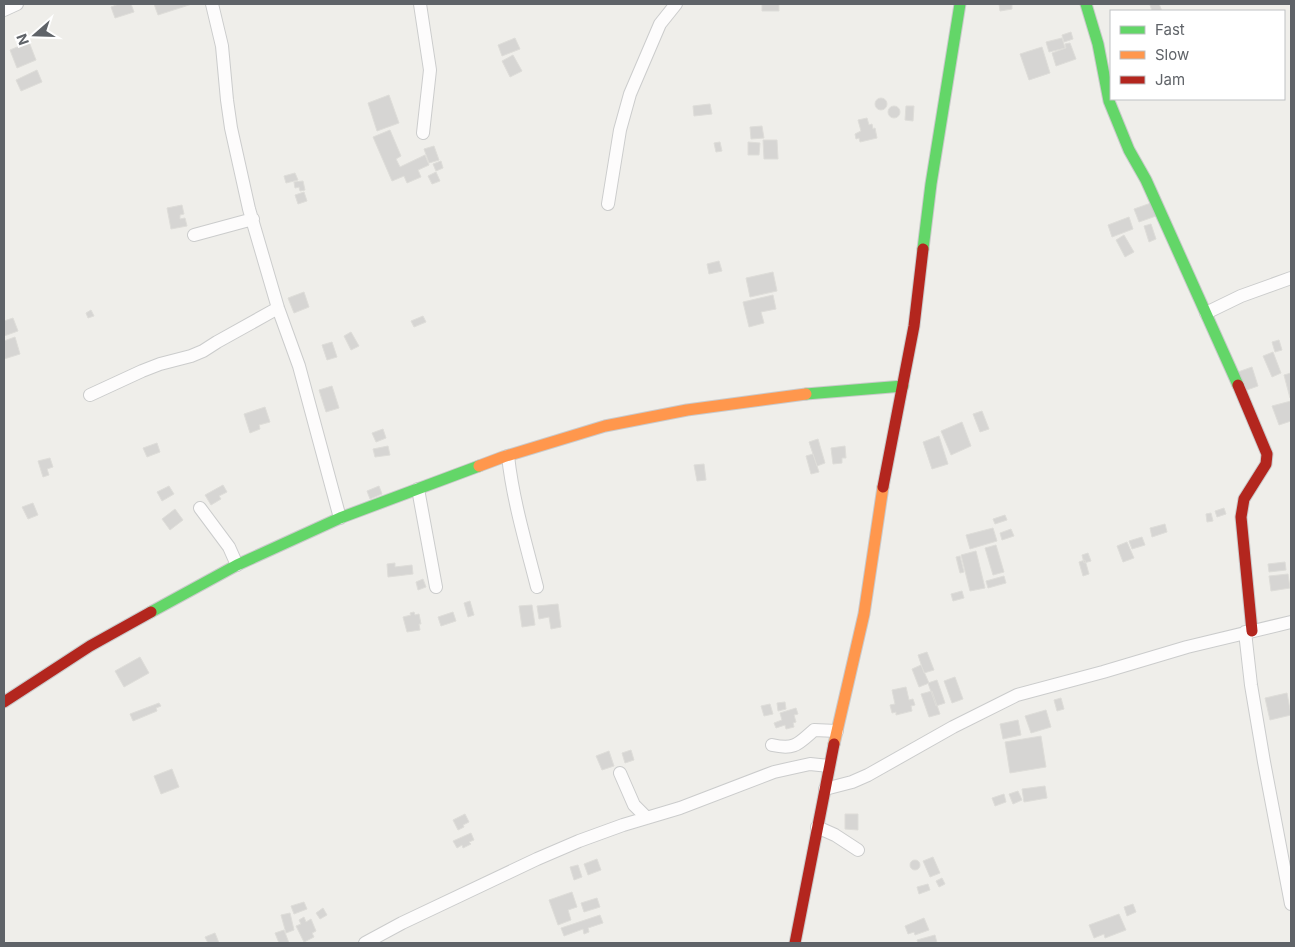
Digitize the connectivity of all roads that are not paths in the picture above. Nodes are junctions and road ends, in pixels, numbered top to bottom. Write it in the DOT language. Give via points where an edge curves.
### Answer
graph roads {
  1 [pos="17,4"];
  2 [pos="212,4"];
  3 [pos="420,4"];
  4 [pos="676,4"];
  5 [pos="960,4"];
  6 [pos="1086,4"];
  7 [pos="4,10"];
  8 [pos="423,133"];
  9 [pos="608,204"];
  10 [pos="253,219"];
  11 [pos="194,235"];
  12 [pos="1291,278"];
  13 [pos="278,308"];
  14 [pos="1206,312"];
  15 [pos="903,386"];
  16 [pos="90,395"];
  17 [pos="508,456"];
  18 [pos="418,489"];
  19 [pos="200,508"];
  20 [pos="340,518"];
  21 [pos="237,564"];
  22 [pos="436,587"];
  23 [pos="537,587"];
  24 [pos="1291,622"];
  25 [pos="1249,632"];
  26 [pos="4,702"];
  27 [pos="837,731"];
  28 [pos="772,745"];
  29 [pos="829,766"];
  30 [pos="620,773"];
  31 [pos="825,790"];
  32 [pos="647,818"];
  33 [pos="817,827"];
  34 [pos="858,850"];
  35 [pos="1291,904"];
  36 [pos="365,943"];
  37 [pos="795,943"];
  1 -- 7 [label="street"];
  2 -- 10 [label="street" via="222,46 231,128"];
  3 -- 8 [label="street" via="430,70"];
  4 -- 9 [label="street" via="660,24 630,94 620,130"];
  5 -- 15 [label="street"];
  6 -- 14 [label="street" via="1117,123"];
  10 -- 11 [label="street"];
  10 -- 13 [label="street"];
  12 -- 14 [label="street"];
  13 -- 16 [label="street" via="191,356 160,364"];
  13 -- 20 [label="street" via="299,366"];
  14 -- 25 [label="street" via="1267,454 1266,464 1244,499 1242,516"];
  15 -- 17 [label="street" via="772,397 671,412 605,426"];
  15 -- 27 [label="street" via="864,614"];
  17 -- 18 [label="street"];
  17 -- 23 [label="street" via="512,490"];
  18 -- 20 [label="street"];
  18 -- 22 [label="street"];
  19 -- 21 [label="street" via="229,547"];
  20 -- 21 [label="street"];
  21 -- 26 [label="street" via="90,646"];
  24 -- 25 [label="street"];
  25 -- 31 [label="street" via="1017,695 852,782"];
  25 -- 35 [label="street" via="1251,685"];
  27 -- 28 [label="street" via="814,730 800,743 788,748"];
  27 -- 29 [label="street"];
  29 -- 31 [label="street"];
  29 -- 32 [label="street" via="810,764 774,772"];
  30 -- 32 [label="street" via="634,806"];
  31 -- 33 [label="street"];
  32 -- 36 [label="street" via="537,858"];
  33 -- 34 [label="street"];
  33 -- 37 [label="street"];
}
